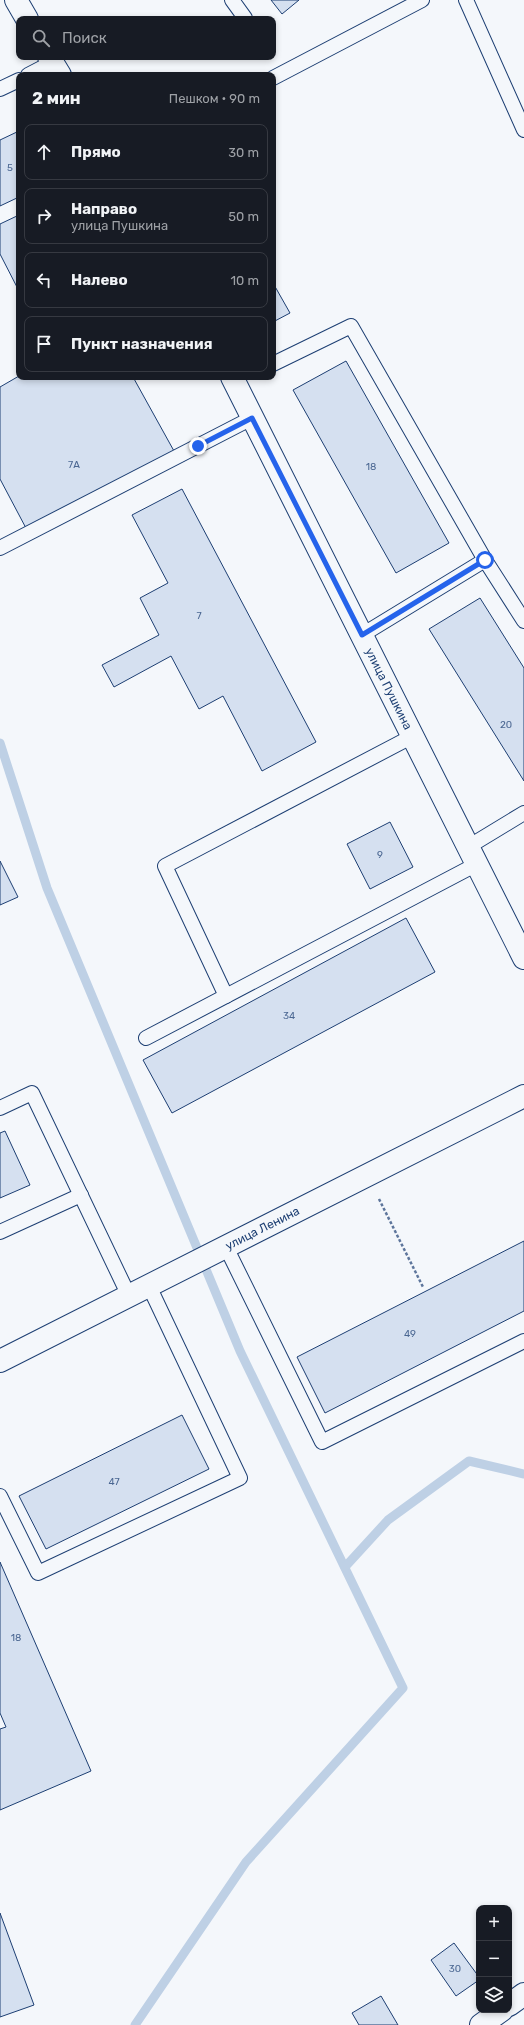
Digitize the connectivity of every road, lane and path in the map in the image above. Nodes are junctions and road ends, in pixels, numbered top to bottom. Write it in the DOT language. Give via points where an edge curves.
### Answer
graph roads {
  1 [pos="16,0"];
  2 [pos="232,0"];
  3 [pos="422,0"];
  4 [pos="466,0"];
  5 [pos="25,16"];
  6 [pos="244,16"];
  7 [pos="54,65"];
  8 [pos="36,72"];
  9 [pos="276,76"];
  10 [pos="16,81"];
  11 [pos="0,89"];
  12 [pos="524,130"];
  13 [pos="276,363"];
  14 [pos="238,380"];
  15 [pos="252,418"];
  16 [pos="0,548"];
  17 [pos="485,560"];
  18 [pos="524,621"];
  19 [pos="362,635"];
  20 [pos="413,736"];
  21 [pos="524,813"];
  22 [pos="473,855"];
  23 [pos="524,958"];
  24 [pos="226,996"];
  25 [pos="146,1038"];
  26 [pos="524,1096"];
  27 [pos="0,1108"];
  28 [pos="367,1175"];
  29 [pos="81,1195"];
  30 [pos="0,1232"];
  31 [pos="226,1247"];
  32 [pos="149,1286"];
  33 [pos="423,1287"];
  34 [pos="129,1296"];
  35 [pos="524,1341"];
  36 [pos="0,1361"];
  37 [pos="0,1496"];
  38 [pos="524,1994"];
  39 [pos="512,2003"];
  40 [pos="498,2013"];
  41 [pos="481,2025"];
  1 -- 5 [label="street"];
  2 -- 6 [label="lane"];
  3 -- 9 [label="lane"];
  4 -- 12 [label="lane"];
  7 -- 8 [label="lane"];
  10 -- 11 [label="lane"];
  13 -- 17 [label="lane" via="351,326"];
  14 -- 15 [label="street, улица Пушкина"];
  15 -- 16 [label="lane"];
  15 -- 19 [label="street, улица Пушкина"];
  17 -- 18 [label="lane"];
  17 -- 19 [label="lane"];
  19 -- 20 [label="street, улица Пушкина"];
  20 -- 22 [label="street, улица Пушкина"];
  20 -- 24 [label="lane" via="165,866"];
  21 -- 22 [label="lane"];
  22 -- 23 [label="street, улица Пушкина"];
  22 -- 24 [label="lane"];
  24 -- 25 [label="lane"];
  26 -- 28 [label="street, улица Ленина"];
  27 -- 29 [label="lane" via="32,1093"];
  28 -- 31 [label="street, улица Ленина"];
  28 -- 33 [label="path"];
  29 -- 30 [label="lane"];
  29 -- 34 [label="lane"];
  31 -- 32 [label="street, улица Ленина"];
  31 -- 35 [label="lane" via="322,1442"];
  32 -- 34 [label="street, улица Ленина"];
  32 -- 37 [label="lane" via="240,1478 38,1573"];
  34 -- 36 [label="street, улица Ленина"];
  38 -- 39 [label="street"];
  40 -- 41 [label="street"];
}
